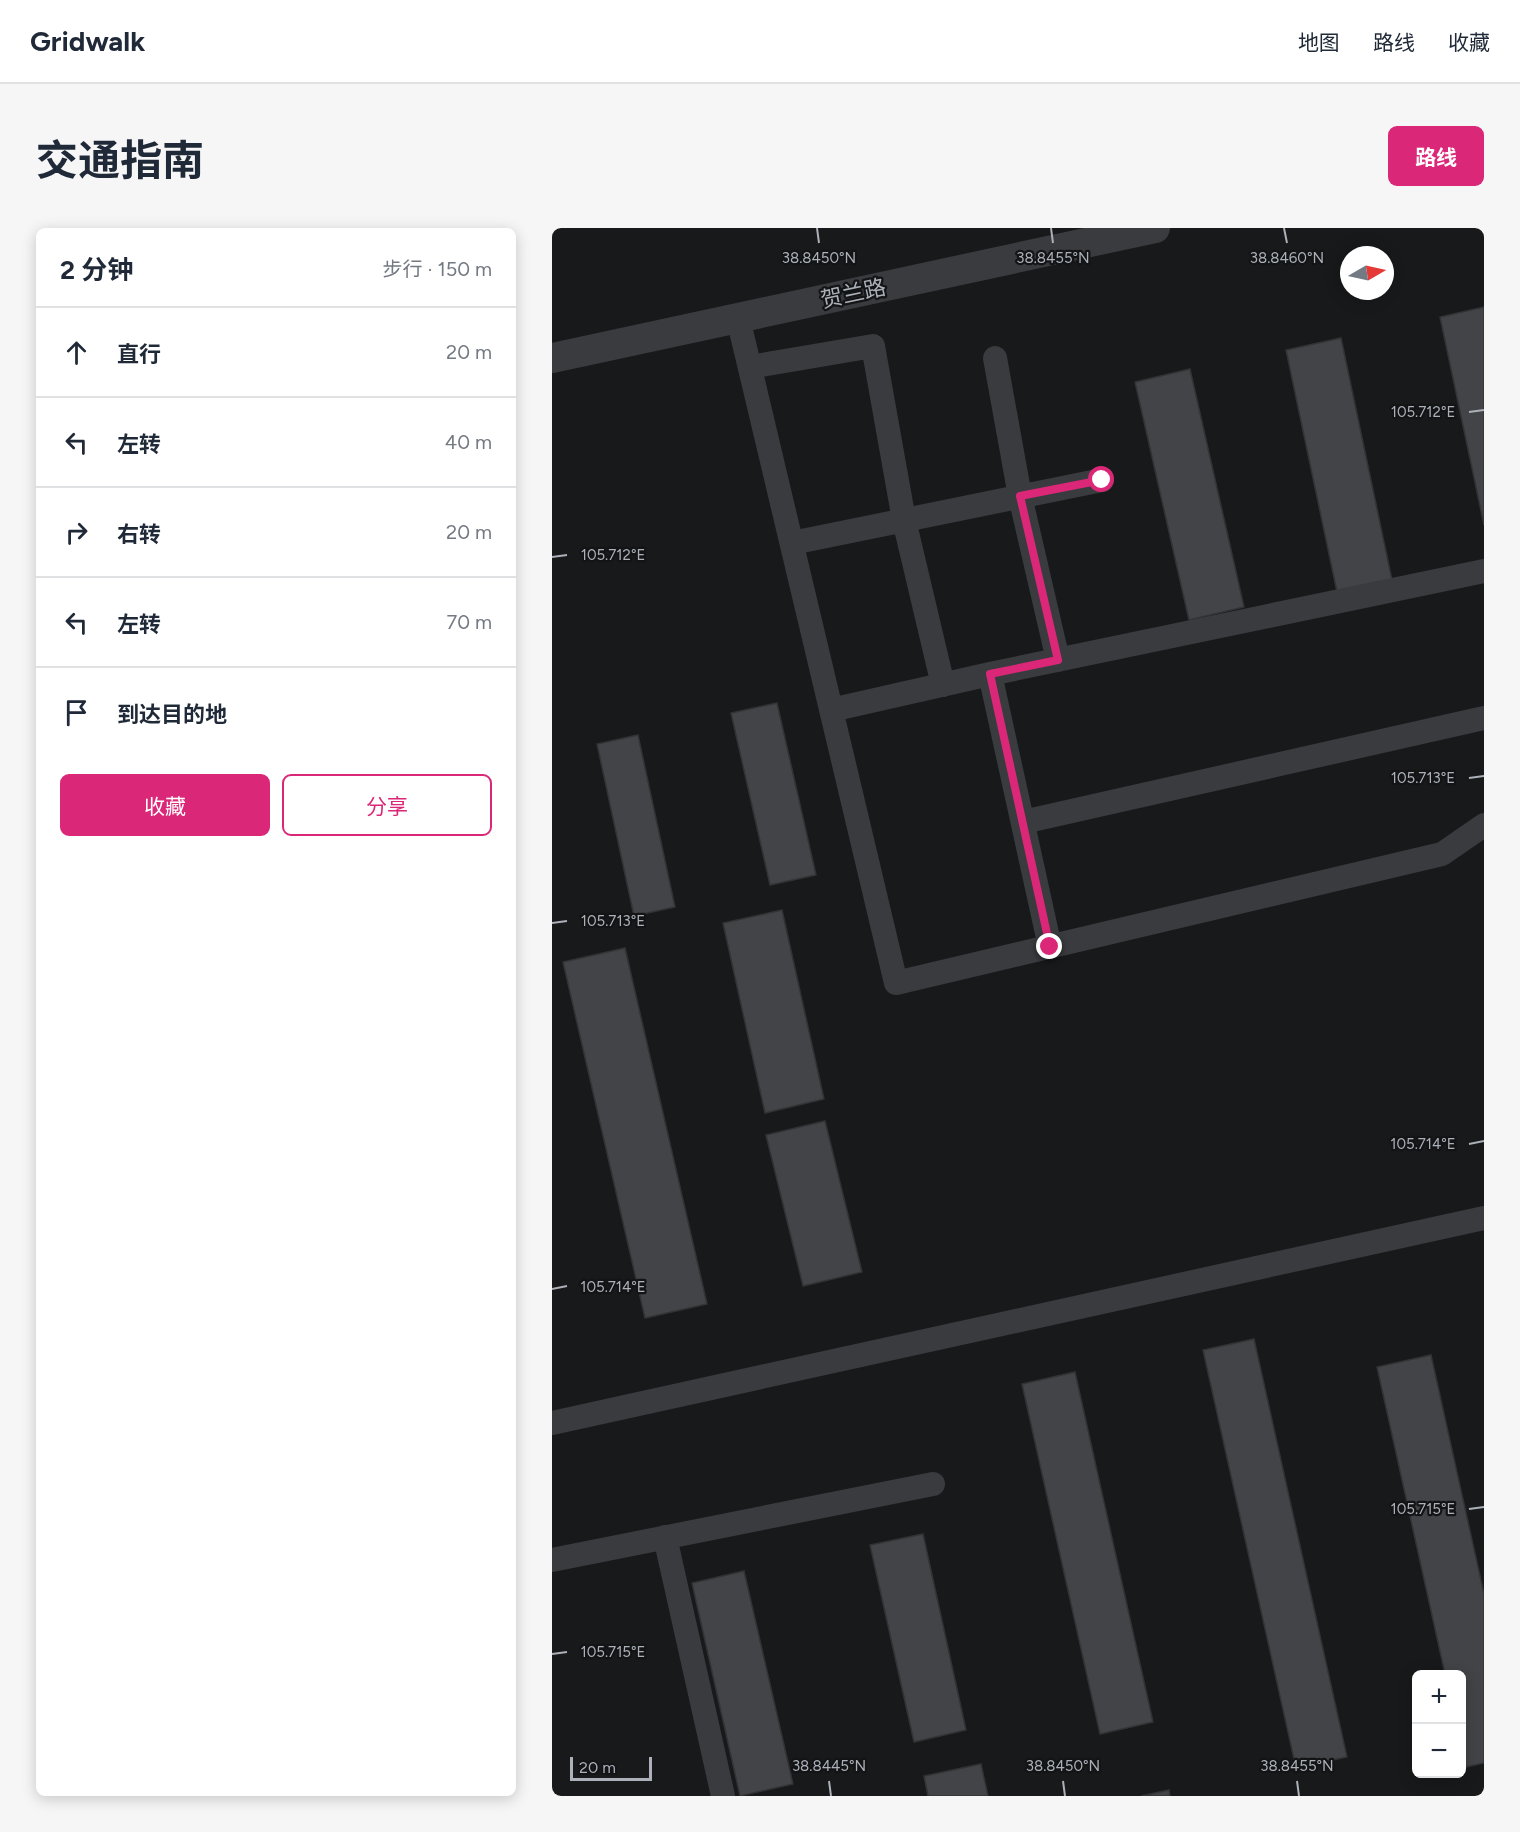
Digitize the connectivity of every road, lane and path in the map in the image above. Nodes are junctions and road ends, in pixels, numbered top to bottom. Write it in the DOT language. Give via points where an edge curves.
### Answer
graph roads {
  1 [pos="1155,228"];
  2 [pos="738,318"];
  3 [pos="552,358"];
  4 [pos="994,358"];
  5 [pos="750,367"];
  6 [pos="1102,480"];
  7 [pos="1020,496"];
  8 [pos="904,520"];
  9 [pos="792,543"];
  10 [pos="1484,571"];
  11 [pos="1058,660"];
  12 [pos="990,674"];
  13 [pos="943,685"];
  14 [pos="831,710"];
  15 [pos="1484,718"];
  16 [pos="1023,822"];
  17 [pos="1484,825"];
  18 [pos="1050,947"];
  19 [pos="1484,1218"];
  20 [pos="552,1424"];
  21 [pos="933,1484"];
  22 [pos="665,1537"];
  23 [pos="552,1560"];
  24 [pos="723,1796"];
  1 -- 2 [label="street, 贺兰路"];
  2 -- 3 [label="street, 贺兰路"];
  2 -- 5 [label="street"];
  4 -- 7 [label="street"];
  5 -- 8 [label="street" via="873,346"];
  5 -- 9 [label="street"];
  6 -- 7 [label="street"];
  7 -- 8 [label="street"];
  7 -- 11 [label="street"];
  8 -- 9 [label="street"];
  8 -- 13 [label="street"];
  9 -- 14 [label="street"];
  10 -- 11 [label="street"];
  11 -- 12 [label="street"];
  12 -- 13 [label="street"];
  12 -- 16 [label="street"];
  13 -- 14 [label="street"];
  14 -- 18 [label="street" via="896,983"];
  15 -- 16 [label="street"];
  16 -- 18 [label="street"];
  17 -- 18 [label="street" via="1442,854"];
  19 -- 20 [label="street"];
  21 -- 22 [label="street"];
  22 -- 23 [label="street"];
  22 -- 24 [label="street"];
}
